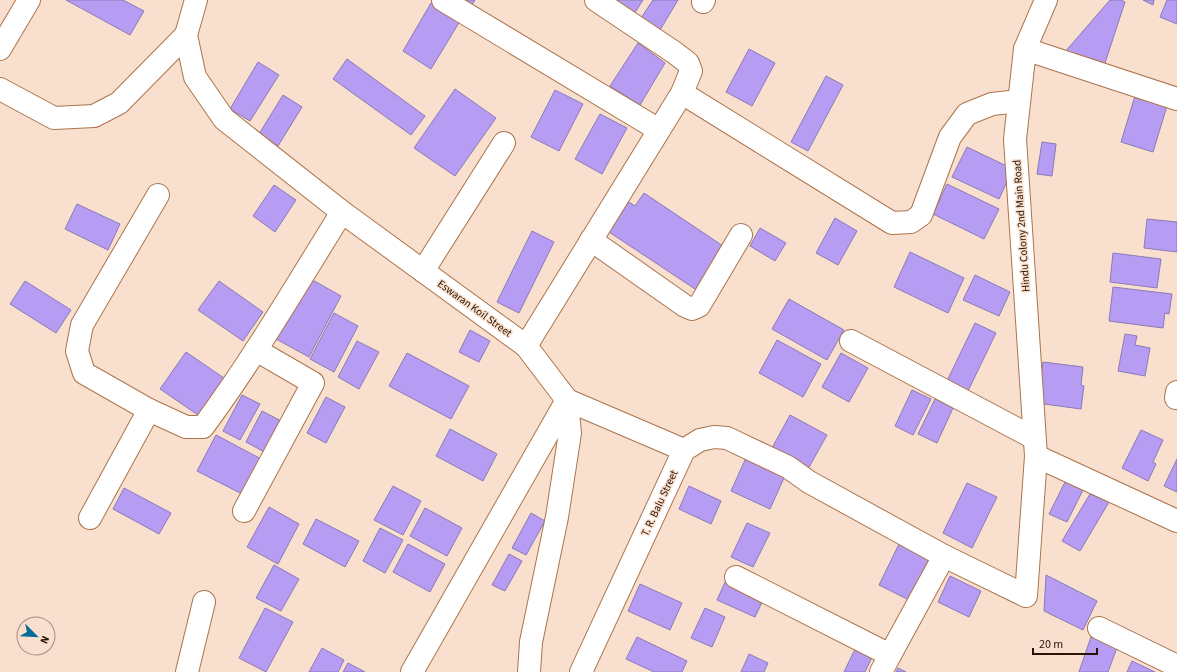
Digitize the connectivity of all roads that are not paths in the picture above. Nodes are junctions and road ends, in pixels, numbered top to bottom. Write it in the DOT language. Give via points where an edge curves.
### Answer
graph roads {
  1 [pos="29,0"];
  2 [pos="196,0"];
  3 [pos="443,0"];
  4 [pos="596,0"];
  5 [pos="1046,0"];
  6 [pos="186,36"];
  7 [pos="0,49"];
  8 [pos="1024,49"];
  9 [pos="0,89"];
  10 [pos="682,93"];
  11 [pos="1177,99"];
  12 [pos="1019,101"];
  13 [pos="659,130"];
  14 [pos="504,144"];
  15 [pos="158,195"];
  16 [pos="342,212"];
  17 [pos="741,235"];
  18 [pos="592,240"];
  19 [pos="423,271"];
  20 [pos="851,341"];
  21 [pos="526,346"];
  22 [pos="256,350"];
  23 [pos="567,400"];
  24 [pos="149,410"];
  25 [pos="1035,447"];
  26 [pos="684,450"];
  27 [pos="244,512"];
  28 [pos="90,518"];
  29 [pos="1177,521"];
  30 [pos="944,556"];
  31 [pos="736,577"];
  32 [pos="204,602"];
  33 [pos="1099,628"];
  34 [pos="886,663"];
  35 [pos="1177,666"];
  36 [pos="187,672"];
  37 [pos="412,672"];
  38 [pos="529,672"];
  39 [pos="581,672"];
  1 -- 7 [label="street"];
  2 -- 6 [label="street, Eswaran Koil Street"];
  3 -- 13 [label="street"];
  4 -- 10 [label="street" via="688,63 690,71"];
  5 -- 8 [label="street, Hindu Colony 2nd Main Road"];
  6 -- 9 [label="street" via="119,103 94,116 54,118"];
  6 -- 16 [label="street, Eswaran Koil Street" via="195,77 224,119"];
  8 -- 11 [label="street"];
  8 -- 12 [label="street, Hindu Colony 2nd Main Road"];
  10 -- 12 [label="street" via="892,223 911,222 921,215 950,137 967,114 992,104"];
  10 -- 13 [label="street"];
  12 -- 25 [label="street, Hindu Colony 2nd Main Road" via="1015,138"];
  13 -- 18 [label="street"];
  14 -- 19 [label="street"];
  15 -- 24 [label="street" via="82,325 77,351 84,373"];
  16 -- 19 [label="street, Eswaran Koil Street"];
  16 -- 22 [label="street"];
  17 -- 18 [label="street" via="699,306 692,309"];
  18 -- 21 [label="street"];
  19 -- 21 [label="street, Eswaran Koil Street"];
  20 -- 25 [label="street"];
  21 -- 23 [label="street, Eswaran Koil Street"];
  22 -- 24 [label="street" via="203,427 186,427"];
  22 -- 27 [label="street" via="313,383"];
  23 -- 26 [label="street"];
  23 -- 37 [label="street"];
  23 -- 38 [label="street" via="570,433 557,517 531,642"];
  24 -- 28 [label="street"];
  25 -- 29 [label="street"];
  25 -- 30 [label="street, Hindu Colony 2nd Main Road" via="1026,596"];
  26 -- 30 [label="street" via="700,440 727,438 788,467 809,482"];
  26 -- 39 [label="street, T. R. Balu Street"];
  30 -- 34 [label="street"];
  31 -- 34 [label="street"];
  32 -- 36 [label="street"];
  33 -- 35 [label="street"];
}
